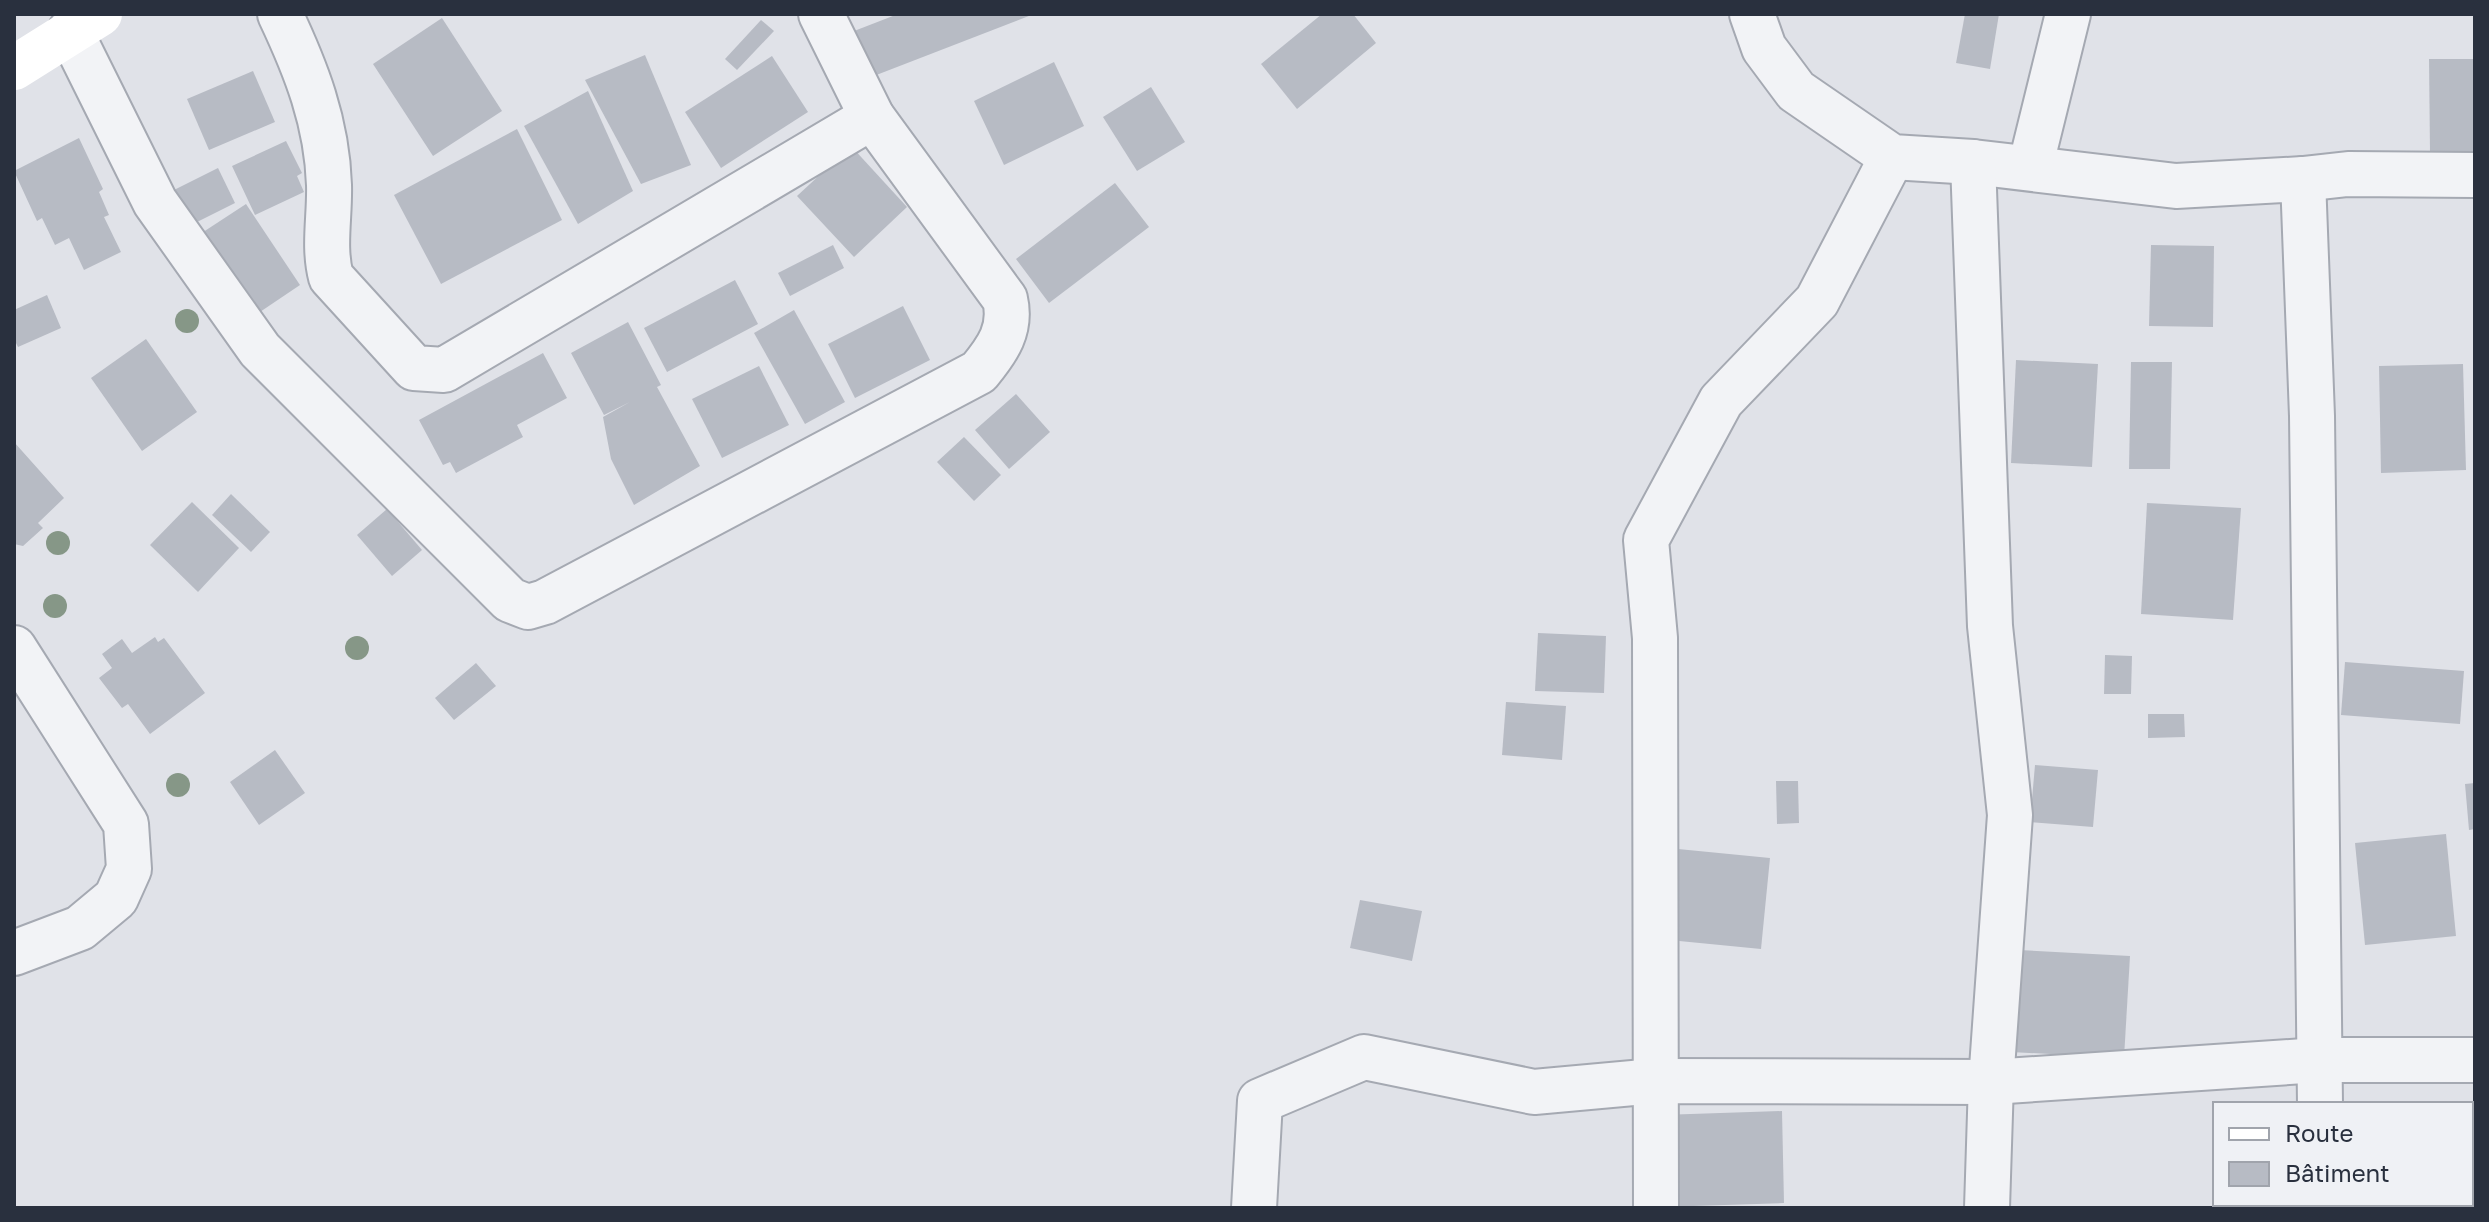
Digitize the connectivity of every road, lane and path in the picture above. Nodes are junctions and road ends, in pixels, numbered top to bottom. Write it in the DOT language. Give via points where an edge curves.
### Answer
graph roads {
  1 [pos="280,14"];
  2 [pos="821,14"];
  3 [pos="1752,14"];
  4 [pos="2068,14"];
  5 [pos="85,22"];
  6 [pos="14,68"];
  7 [pos="872,117"];
  8 [pos="1892,157"];
  9 [pos="1973,162"];
  10 [pos="2030,168"];
  11 [pos="2475,175"];
  12 [pos="2303,179"];
  13 [pos="14,648"];
  14 [pos="14,953"];
  15 [pos="2319,1060"];
  16 [pos="2475,1060"];
  17 [pos="1655,1081"];
  18 [pos="1991,1082"];
  19 [pos="2320,1102"];
  20 [pos="1254,1208"];
  21 [pos="1656,1208"];
  22 [pos="1987,1208"];
  1 -- 7 [label="street" via="311,79 325,140 326,259 331,277 414,368 444,370"];
  2 -- 7 [label="street"];
  3 -- 8 [label="street" via="1764,48 1796,91"];
  4 -- 10 [label="street"];
  5 -- 6 [label="main road"];
  5 -- 7 [label="street" via="155,202 240,324 510,600 528,607 979,372 1001,344 1008,313 997,284"];
  8 -- 9 [label="street"];
  8 -- 17 [label="street" via="1817,301 1721,401 1646,540 1655,638"];
  9 -- 10 [label="street"];
  9 -- 18 [label="street" via="1990,626 2010,815"];
  10 -- 12 [label="street" via="2176,186"];
  11 -- 12 [label="street"];
  12 -- 15 [label="street" via="2312,416"];
  13 -- 14 [label="street" via="126,824 129,869 116,898 80,928"];
  15 -- 16 [label="street"];
  15 -- 18 [label="street"];
  15 -- 19 [label="street"];
  17 -- 18 [label="street"];
  17 -- 20 [label="street" via="1534,1092 1364,1057 1260,1101"];
  17 -- 21 [label="street"];
  18 -- 22 [label="street"];
}
